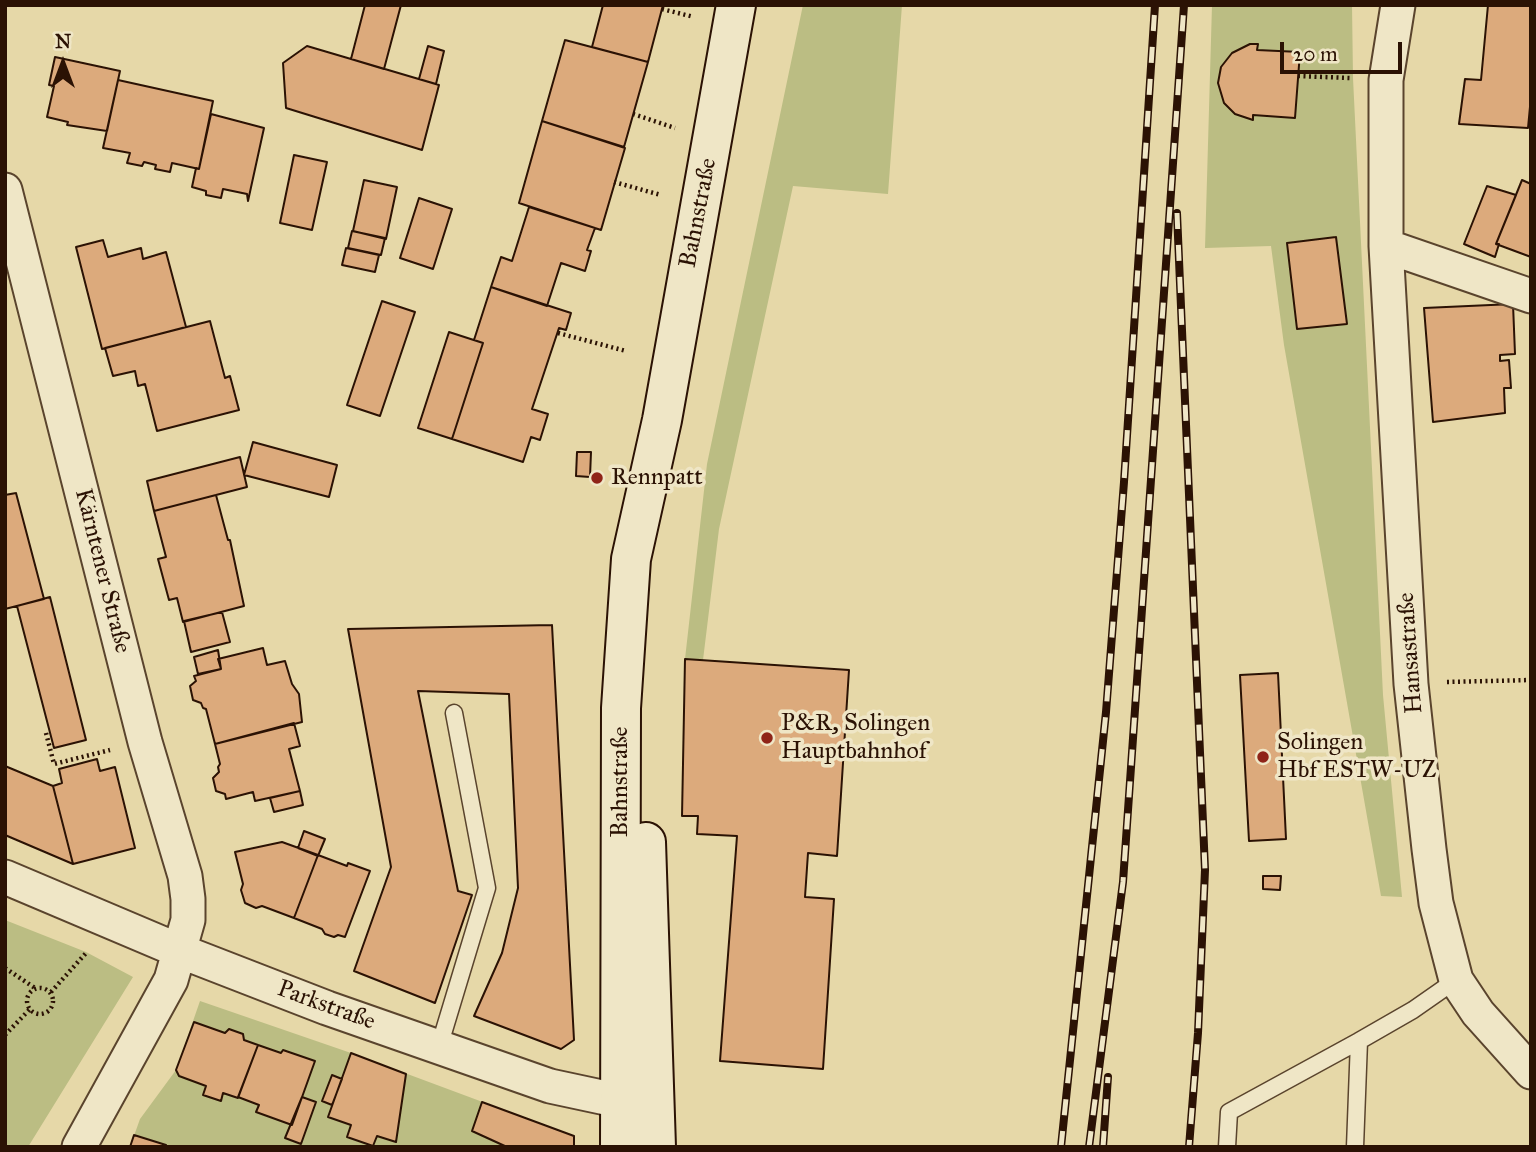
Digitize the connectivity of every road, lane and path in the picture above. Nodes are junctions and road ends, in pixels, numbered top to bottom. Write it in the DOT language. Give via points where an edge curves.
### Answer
graph roads {
  1 [pos="736,5"];
  2 [pos="1398,5"];
  3 [pos="662,9"];
  4 [pos="698,18"];
  5 [pos="1298,76"];
  6 [pos="1353,78"];
  7 [pos="633,114"];
  8 [pos="677,129"];
  9 [pos="614,182"];
  10 [pos="5,190"];
  11 [pos="662,195"];
  12 [pos="1386,246"];
  13 [pos="1531,296"];
  14 [pos="558,333"];
  15 [pos="626,351"];
  16 [pos="1531,680"];
  17 [pos="1411,684"];
  18 [pos="454,713"];
  19 [pos="46,733"];
  20 [pos="145,741"];
  21 [pos="5,877"];
  22 [pos="111,922"];
  23 [pos="180,951"];
  24 [pos="5,968"];
  25 [pos="1456,980"];
  26 [pos="35,989"];
  27 [pos="51,992"];
  28 [pos="30,1009"];
  29 [pos="5,1035"];
  30 [pos="1359,1041"];
  31 [pos="439,1047"];
  32 [pos="1531,1072"];
  33 [pos="638,1101"];
  34 [pos="79,1147"];
  35 [pos="620,1147"];
  36 [pos="656,1147"];
  37 [pos="1227,1147"];
  38 [pos="1355,1147"];
  1 -- 33 [label="street, Bahnstraße" via="662,421 631,559 621,708"];
  2 -- 12 [label="street, Hansastraße" via="1386,80"];
  3 -- 4 [label="path"];
  5 -- 6 [label="path"];
  7 -- 8 [label="path"];
  9 -- 11 [label="path"];
  10 -- 20 [label="street, Kärntener Straße"];
  12 -- 13 [label="street"];
  12 -- 17 [label="street, Hansastraße"];
  14 -- 15 [label="path"];
  16 -- 17 [label="path"];
  17 -- 25 [label="street, Hansastraße" via="1436,904"];
  18 -- 31 [label="lane" via="486,888"];
  19 -- 20 [label="path" via="54,764"];
  20 -- 23 [label="street, Kärntener Straße" via="186,876 188,920"];
  21 -- 22 [label="street, Parkstraße"];
  22 -- 23 [label="street, Parkstraße"];
  22 -- 27 [label="path"];
  23 -- 31 [label="street, Parkstraße"];
  23 -- 34 [label="street, Kärntener Straße" via="171,980"];
  24 -- 26 [label="path"];
  25 -- 30 [label="lane"];
  25 -- 32 [label="street, Hansastraße" via="1478,1013"];
  26 -- 27 [label="path"];
  26 -- 28 [label="path" via="28,997"];
  27 -- 28 [label="path" via="54,1003 50,1010 40,1014"];
  28 -- 29 [label="path"];
  30 -- 37 [label="lane" via="1229,1112"];
  30 -- 38 [label="lane"];
  31 -- 33 [label="street, Parkstraße" via="550,1086"];
  33 -- 35 [label="street, Bahnstraße"];
  33 -- 36 [label="street, Bahnstraße"];
}
